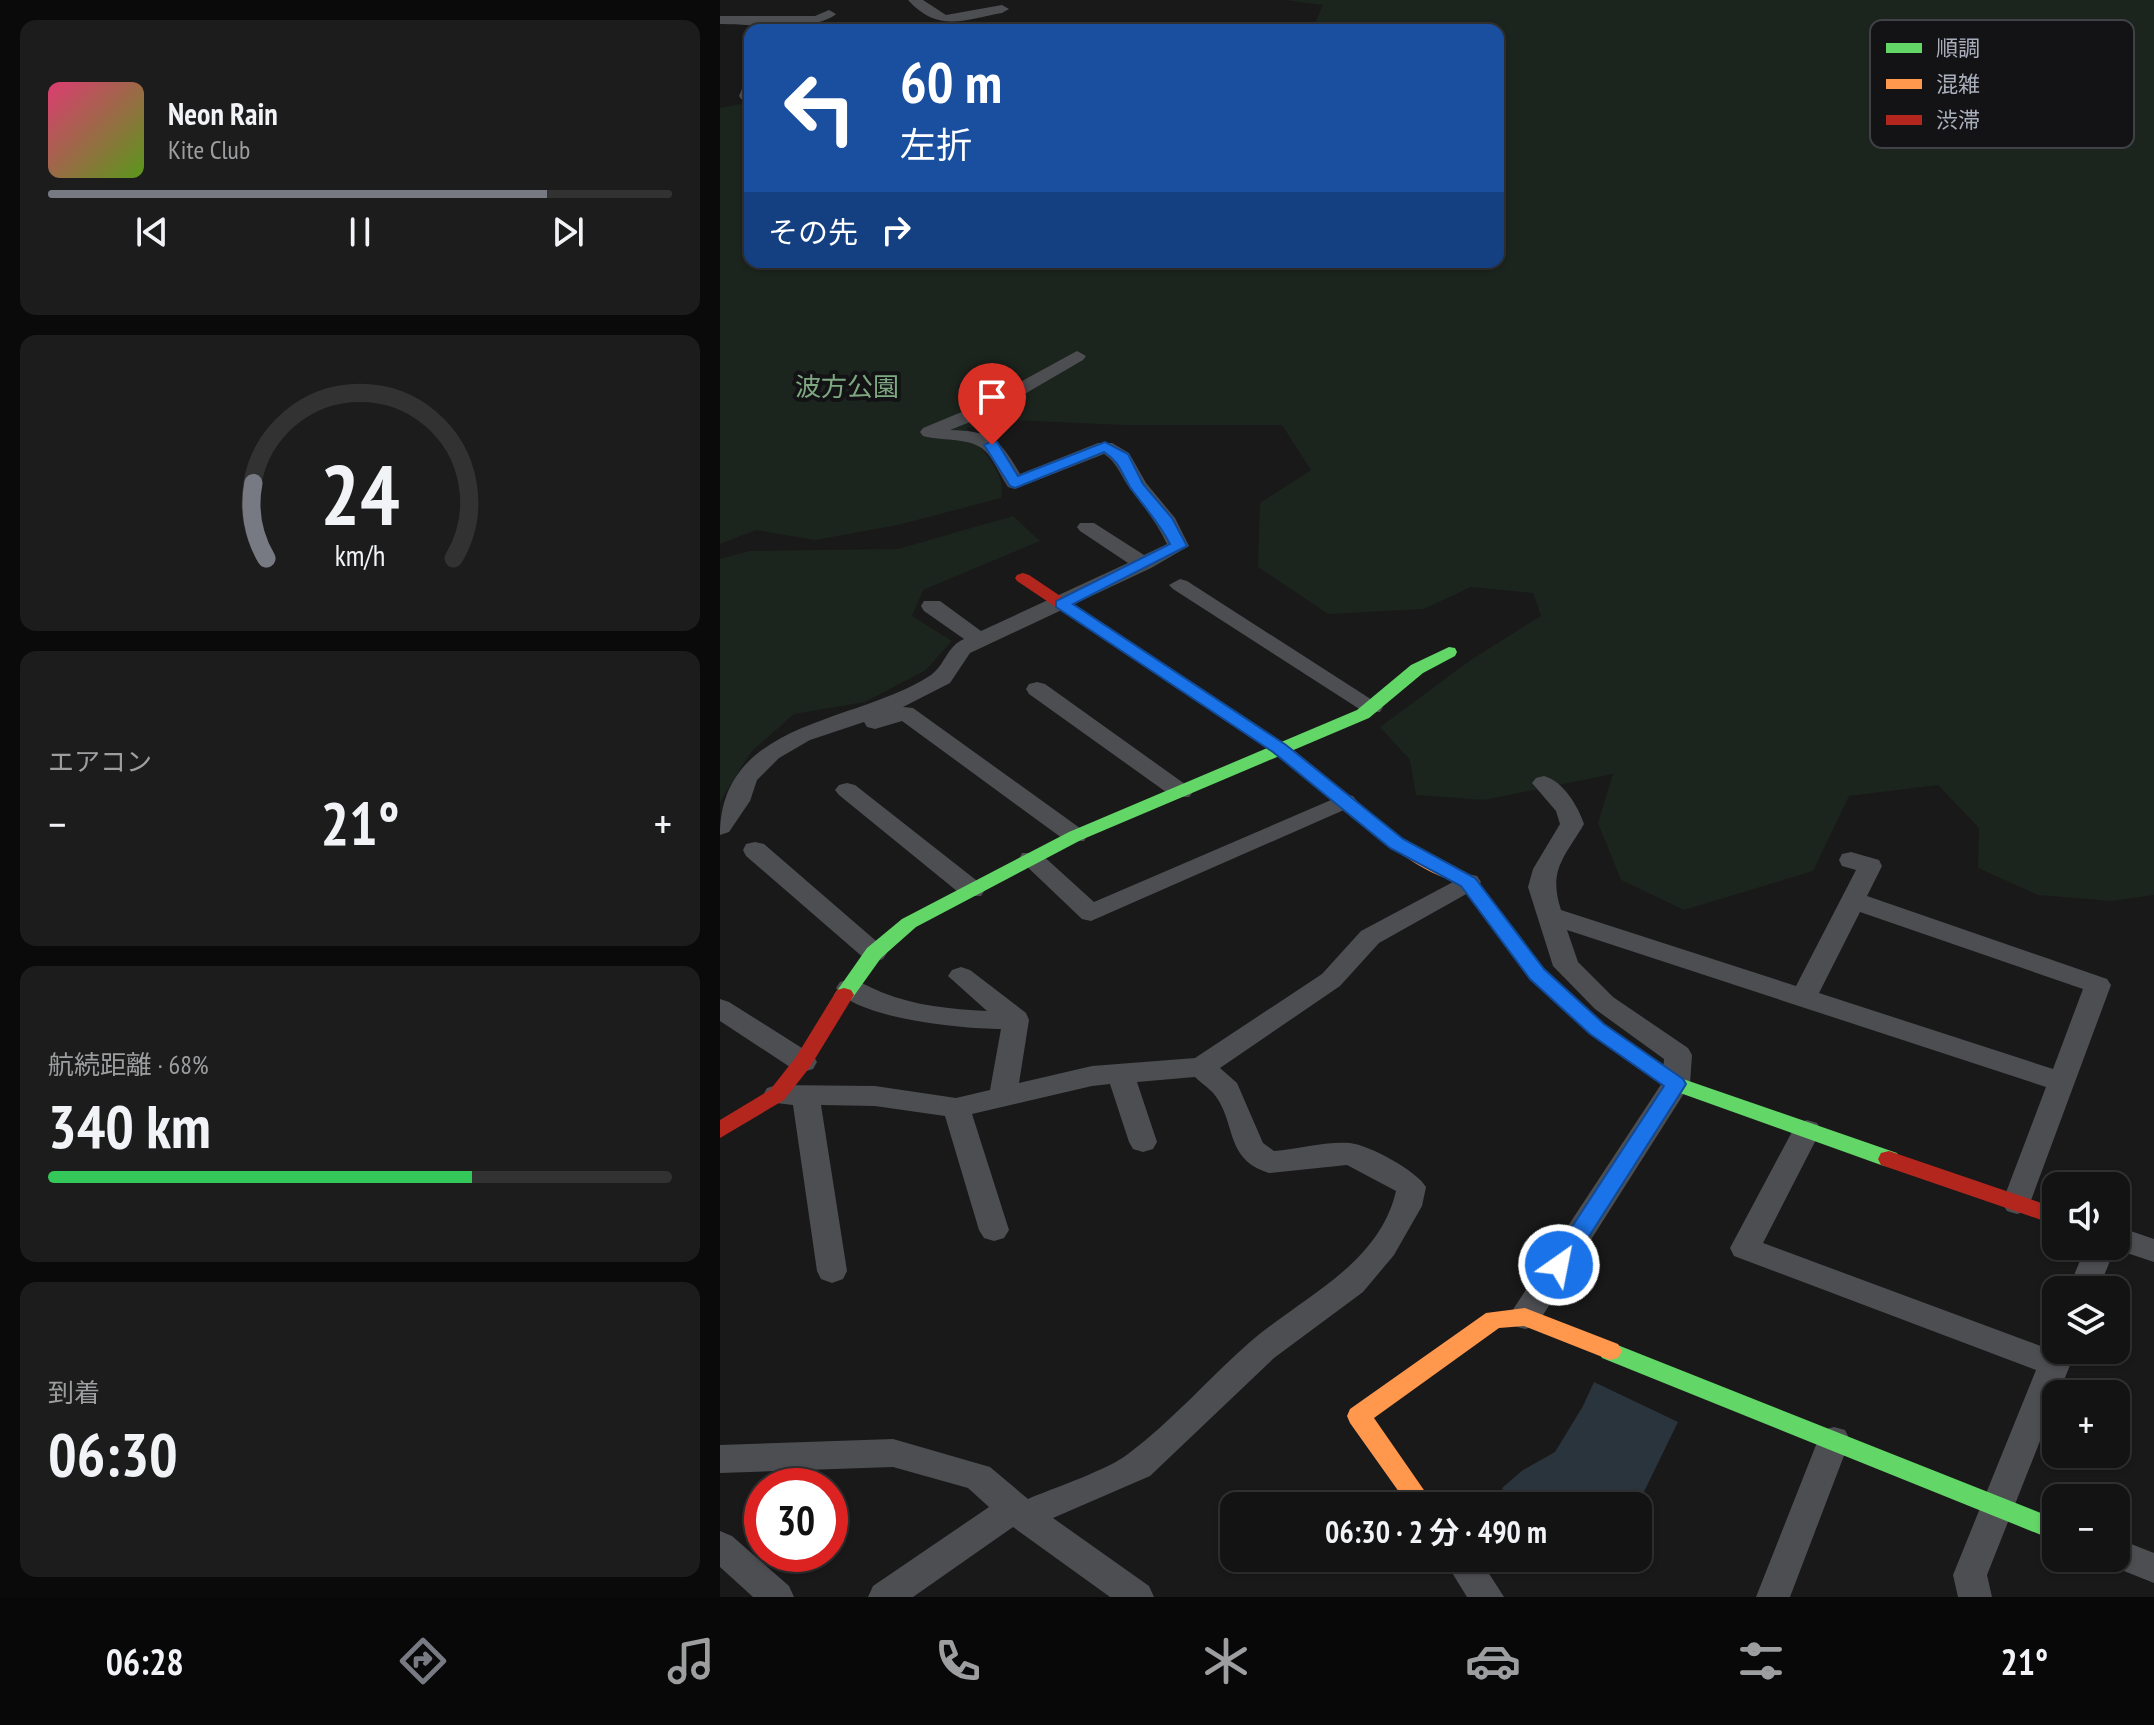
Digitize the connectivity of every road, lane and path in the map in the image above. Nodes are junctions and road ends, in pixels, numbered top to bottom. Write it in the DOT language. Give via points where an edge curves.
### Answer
graph roads {
  1 [pos="779,0"];
  2 [pos="915,0"];
  3 [pos="1002,9"];
  4 [pos="829,14"];
  5 [pos="720,20"];
  6 [pos="769,24"];
  7 [pos="1077,356"];
  8 [pos="1087,527"];
  9 [pos="1144,564"];
  10 [pos="1023,578"];
  11 [pos="1180,585"];
  12 [pos="1061,604"];
  13 [pos="932,606"];
  14 [pos="979,640"];
  15 [pos="1449,652"];
  16 [pos="1037,689"];
  17 [pos="1372,707"];
  18 [pos="843,721"];
  19 [pos="1280,748"];
  20 [pos="1544,783"];
  21 [pos="847,790"];
  22 [pos="1181,792"];
  23 [pos="1345,801"];
  24 [pos="720,827"];
  25 [pos="1075,836"];
  26 [pos="755,850"];
  27 [pos="1031,859"];
  28 [pos="1851,860"];
  29 [pos="1468,882"];
  30 [pos="972,890"];
  31 [pos="1852,900"];
  32 [pos="1550,915"];
  33 [pos="874,953"];
  34 [pos="961,976"];
  35 [pos="849,988"];
  36 [pos="1803,998"];
  37 [pos="720,1008"];
  38 [pos="1016,1020"];
  39 [pos="803,1062"];
  40 [pos="1201,1067"];
  41 [pos="1120,1073"];
  42 [pos="2062,1082"];
  43 [pos="1676,1084"];
  44 [pos="791,1095"];
  45 [pos="1003,1096"];
  46 [pos="956,1108"];
  47 [pos="720,1130"];
  48 [pos="1807,1130"];
  49 [pos="1143,1142"];
  50 [pos="2017,1203"];
  51 [pos="2042,1212"];
  52 [pos="994,1230"];
  53 [pos="2130,1242"];
  54 [pos="2154,1251"];
  55 [pos="832,1271"];
  56 [pos="1525,1317"];
  57 [pos="2042,1352"];
  58 [pos="2054,1364"];
  59 [pos="1834,1440"];
  60 [pos="720,1459"];
  61 [pos="1413,1492"];
  62 [pos="1996,1507"];
  63 [pos="1019,1512"];
  64 [pos="2042,1525"];
  65 [pos="720,1546"];
  66 [pos="2130,1559"];
  67 [pos="2154,1568"];
  68 [pos="1470,1572"];
  69 [pos="777,1597"];
  70 [pos="885,1597"];
  71 [pos="1137,1597"];
  72 [pos="1487,1597"];
  73 [pos="1773,1597"];
  74 [pos="1975,1597"];
  1 -- 6 [label="street"];
  2 -- 3 [label="street" via="946,19"];
  4 -- 6 [label="street" via="818,20"];
  5 -- 6 [label="street"];
  7 -- 9 [label="street" via="983,410 930,432 950,439 976,437 992,445 1015,483 1105,447 1122,457 1179,546"];
  8 -- 9 [label="street"];
  9 -- 12 [label="street"];
  10 -- 12 [label="street"];
  11 -- 17 [label="street"];
  12 -- 14 [label="street"];
  12 -- 19 [label="street"];
  13 -- 14 [label="street"];
  14 -- 18 [label="street" via="962,648 942,678"];
  15 -- 17 [label="street" via="1417,669"];
  16 -- 22 [label="street"];
  17 -- 19 [label="street"];
  18 -- 24 [label="street" via="771,753 746,777"];
  18 -- 25 [label="street" via="855,727 905,713"];
  19 -- 22 [label="street"];
  19 -- 23 [label="street"];
  20 -- 32 [label="street" via="1567,809 1572,824 1545,869 1541,887"];
  21 -- 30 [label="street"];
  22 -- 25 [label="street"];
  23 -- 27 [label="street" via="1091,913"];
  23 -- 29 [label="street" via="1396,844"];
  25 -- 27 [label="street"];
  26 -- 33 [label="street"];
  27 -- 30 [label="street"];
  28 -- 31 [label="street" via="1870,866"];
  29 -- 40 [label="street" via="1370,937 1331,980"];
  29 -- 43 [label="street" via="1537,974 1597,1029"];
  30 -- 33 [label="street" via="909,923"];
  31 -- 36 [label="street"];
  31 -- 42 [label="street" via="2098,985"];
  32 -- 36 [label="street"];
  32 -- 43 [label="street" via="1566,966 1604,1003 1678,1055"];
  33 -- 35 [label="street"];
  34 -- 38 [label="street"];
  35 -- 38 [label="street" via="875,1003 963,1021"];
  35 -- 39 [label="street"];
  36 -- 42 [label="street"];
  37 -- 39 [label="street"];
  38 -- 45 [label="street"];
  39 -- 44 [label="street"];
  40 -- 41 [label="street"];
  40 -- 63 [label="street" via="1227,1090 1251,1149 1269,1162 1350,1154 1411,1187 1407,1206 1383,1247 1352,1284 1263,1349 1138,1466"];
  41 -- 45 [label="street"];
  41 -- 49 [label="street"];
  42 -- 50 [label="street"];
  43 -- 48 [label="street"];
  43 -- 56 [label="street"];
  44 -- 46 [label="street" via="875,1096"];
  44 -- 47 [label="street"];
  44 -- 55 [label="street"];
  45 -- 46 [label="street"];
  46 -- 52 [label="street"];
  48 -- 50 [label="street"];
  48 -- 57 [label="street" via="1745,1248"];
  50 -- 51 [label="street"];
  53 -- 54 [label="street"];
  56 -- 59 [label="street"];
  56 -- 61 [label="street" via="1494,1319 1359,1416"];
  58 -- 62 [label="street"];
  59 -- 62 [label="street"];
  59 -- 73 [label="street"];
  60 -- 63 [label="street" via="893,1453 978,1477"];
  62 -- 64 [label="street"];
  62 -- 74 [label="street" via="1970,1575"];
  63 -- 70 [label="street"];
  63 -- 71 [label="street"];
  65 -- 69 [label="street"];
  66 -- 67 [label="street"];
  68 -- 72 [label="street"];
}
